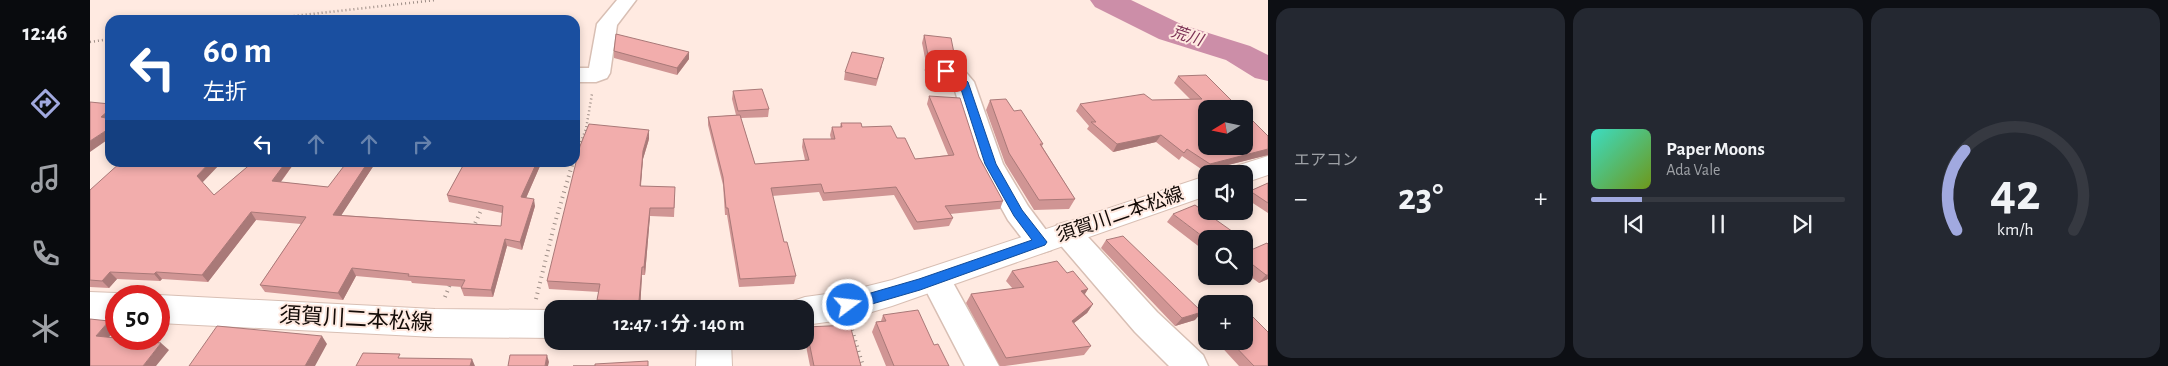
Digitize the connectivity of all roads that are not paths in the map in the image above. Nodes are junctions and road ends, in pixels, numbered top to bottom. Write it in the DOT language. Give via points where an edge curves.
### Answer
graph roads {
  1 [pos="626,0"];
  2 [pos="937,70"];
  3 [pos="580,75"];
  4 [pos="1268,166"];
  5 [pos="1253,171"];
  6 [pos="1198,189"];
  7 [pos="1054,238"];
  8 [pos="935,279"];
  9 [pos="90,306"];
  10 [pos="105,307"];
  11 [pos="170,310"];
  12 [pos="814,310"];
  13 [pos="541,324"];
  14 [pos="714,350"];
  15 [pos="714,366"];
  16 [pos="982,366"];
  17 [pos="1192,366"];
  1 -- 3 [label="street" via="607,24 599,73"];
  2 -- 7 [label="street" via="955,74 963,82 990,164 1018,213"];
  4 -- 5 [label="main road"];
  6 -- 7 [label="main road, 須賀川二本松線"];
  7 -- 8 [label="main road, 須賀川二本松線"];
  7 -- 17 [label="street"];
  8 -- 12 [label="main road, 須賀川二本松線" via="844,306"];
  8 -- 16 [label="street"];
  9 -- 10 [label="main road"];
  11 -- 13 [label="main road, 須賀川二本松線" via="435,323"];
  14 -- 15 [label="main road"];
}
